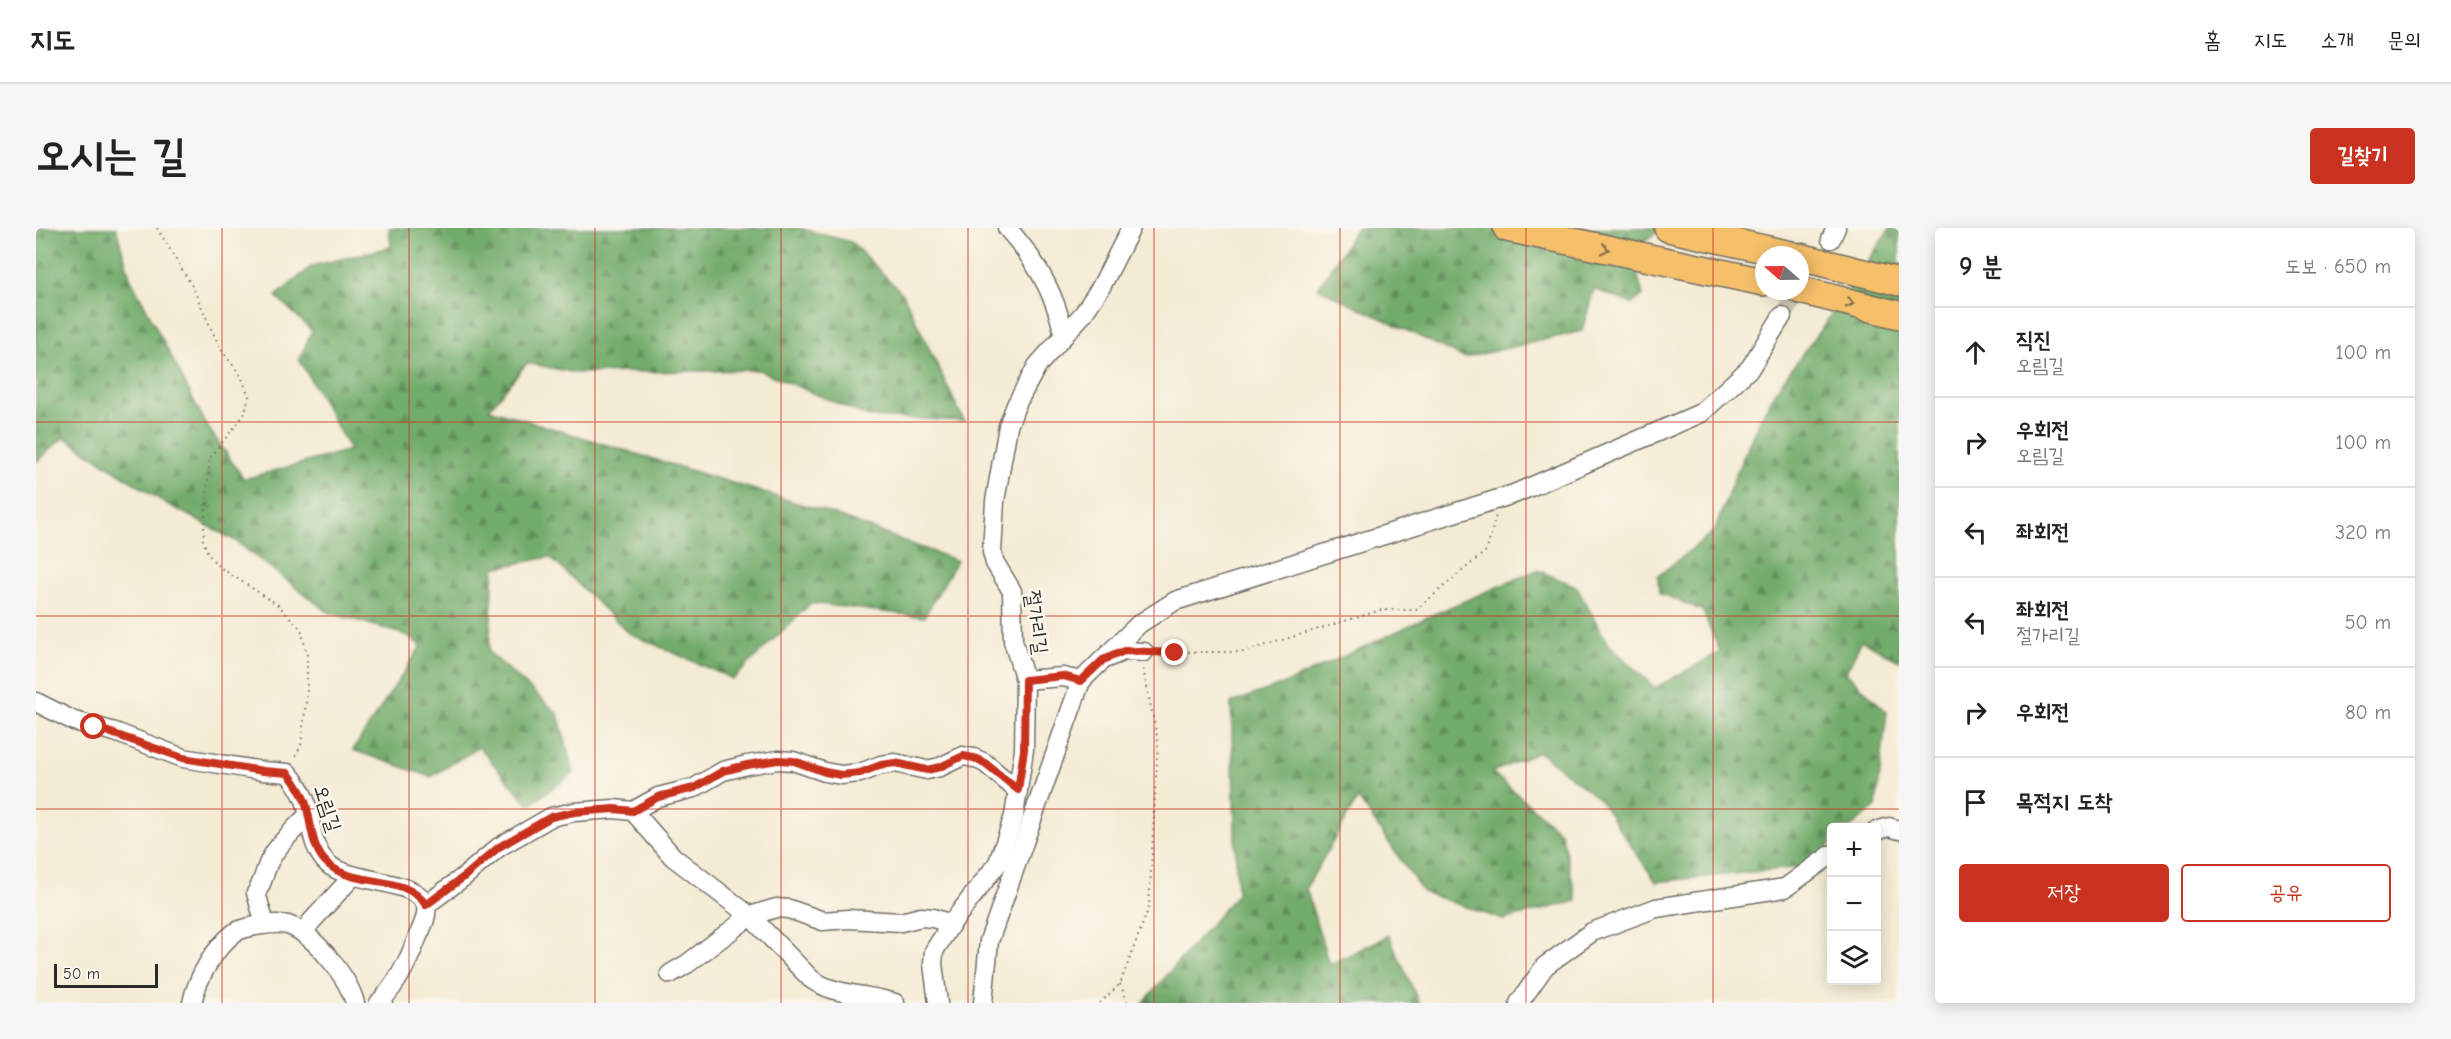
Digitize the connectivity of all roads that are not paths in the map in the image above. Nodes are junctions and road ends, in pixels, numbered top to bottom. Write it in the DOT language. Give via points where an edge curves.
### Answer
graph roads {
  1 [pos="1007,228"];
  2 [pos="1131,228"];
  3 [pos="1507,228"];
  4 [pos="1668,228"];
  5 [pos="1755,247"];
  6 [pos="1809,259"];
  7 [pos="1755,280"];
  8 [pos="1899,282"];
  9 [pos="1809,292"];
  10 [pos="1899,315"];
  11 [pos="1782,316"];
  12 [pos="1064,336"];
  13 [pos="1144,652"];
  14 [pos="1103,660"];
  15 [pos="1025,680"];
  16 [pos="1081,681"];
  17 [pos="36,702"];
  18 [pos="1018,790"];
  19 [pos="633,811"];
  20 [pos="308,815"];
  21 [pos="1881,829"];
  22 [pos="1899,830"];
  23 [pos="1827,858"];
  24 [pos="353,876"];
  25 [pos="426,905"];
  26 [pos="750,916"];
  27 [pos="265,924"];
  28 [pos="951,924"];
  29 [pos="304,934"];
  30 [pos="670,974"];
  31 [pos="192,1003"];
  32 [pos="355,1003"];
  33 [pos="379,1003"];
  34 [pos="895,1003"];
  35 [pos="938,1003"];
  36 [pos="984,1003"];
  37 [pos="1519,1003"];
  1 -- 12 [label="street" via="1042,273 1060,314"];
  2 -- 12 [label="street, 절가리길" via="1101,288"];
  3 -- 7 [label="highway, one-way"];
  4 -- 5 [label="highway"];
  6 -- 8 [label="highway"];
  9 -- 10 [label="highway, one-way"];
  11 -- 14 [label="street" via="1750,368 1701,413 1497,500 1175,601 1140,624"];
  12 -- 15 [label="street, 절가리길" via="1037,366 1016,405 1008,426 995,501 992,552 1012,591 1013,641"];
  13 -- 14 [label="street" via="1124,651"];
  14 -- 16 [label="street"];
  15 -- 16 [label="street" via="1063,676"];
  15 -- 18 [label="street, 절가리길" via="1024,750"];
  16 -- 36 [label="street" via="989,941"];
  17 -- 20 [label="street, 오림길" via="74,721 183,758 288,773 297,783"];
  18 -- 19 [label="street" via="985,763 963,756 927,770 895,763 841,775 778,760 723,771 694,788 658,797"];
  18 -- 28 [label="street, 절가리길" via="1014,816 998,863"];
  19 -- 25 [label="street" via="614,809 551,817 499,847"];
  19 -- 26 [label="street" via="673,856"];
  20 -- 24 [label="street, 오림길" via="321,856"];
  20 -- 27 [label="street" via="270,860 256,893"];
  21 -- 22 [label="street"];
  23 -- 37 [label="street" via="1785,888 1656,908 1592,932 1545,966"];
  24 -- 25 [label="street, 오림길" via="409,889"];
  24 -- 29 [label="street"];
  25 -- 33 [label="street" via="425,920 407,964"];
  26 -- 28 [label="street" via="776,908 822,921 901,922 921,917"];
  26 -- 30 [label="street"];
  26 -- 34 [label="street" via="823,988"];
  27 -- 29 [label="street" via="287,925"];
  27 -- 31 [label="street" via="235,932 198,982"];
  28 -- 35 [label="street, 절가리길" via="934,951"];
  29 -- 32 [label="street" via="332,962"];
}
